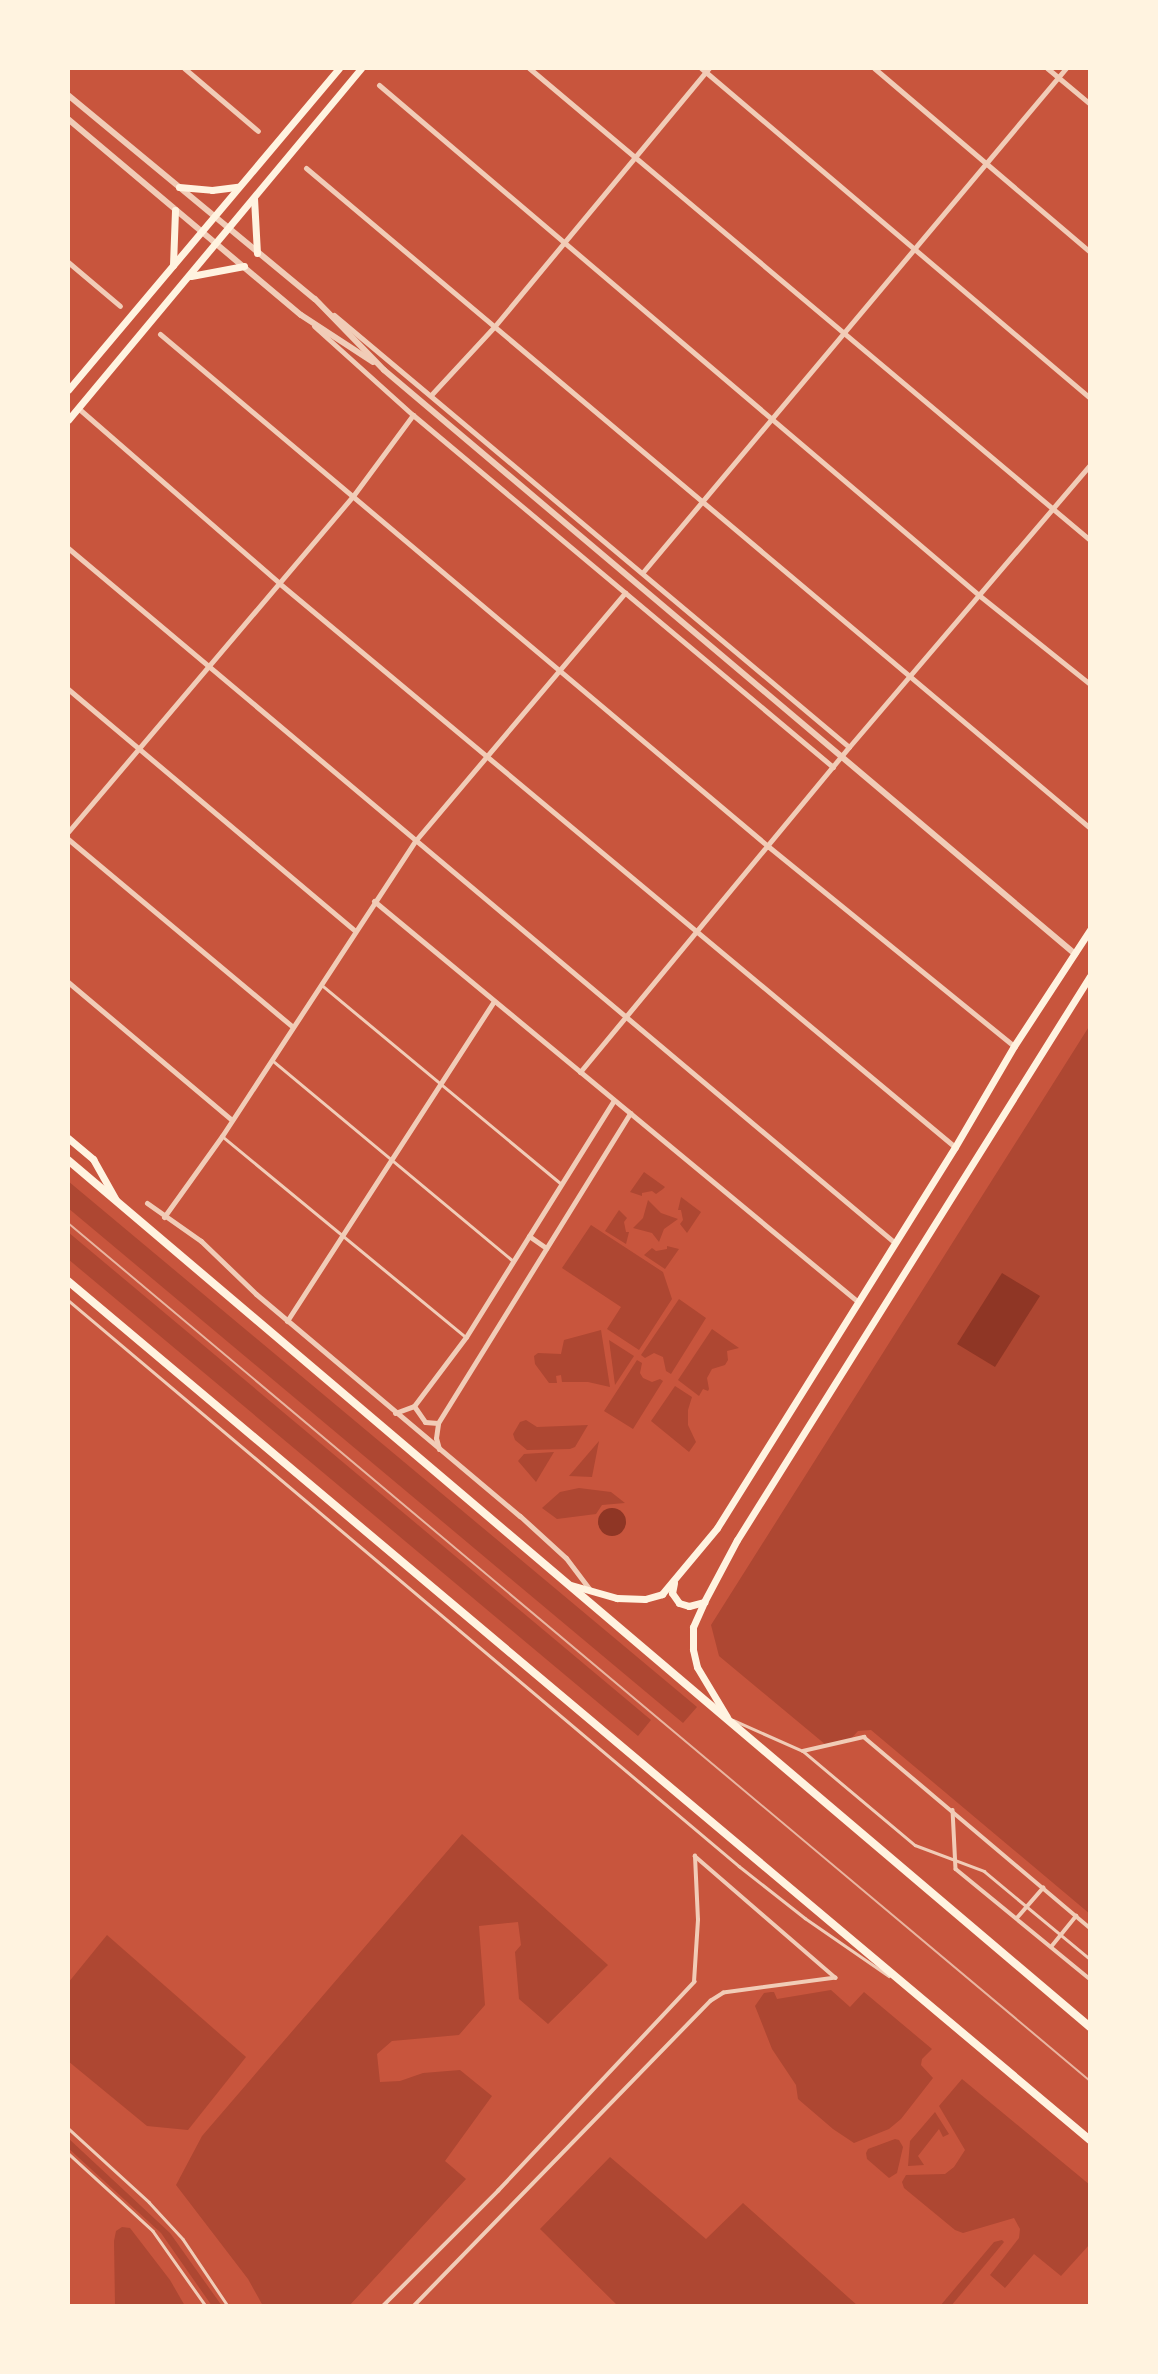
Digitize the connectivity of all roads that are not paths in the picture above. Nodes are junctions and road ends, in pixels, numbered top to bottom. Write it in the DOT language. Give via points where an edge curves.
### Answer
graph roads {
  1 [pos="184,68"];
  2 [pos="339,68"];
  3 [pos="361,68"];
  4 [pos="529,68"];
  5 [pos="874,68"];
  6 [pos="1047,68"];
  7 [pos="1066,68"];
  8 [pos="705,69"];
  9 [pos="1058,78"];
  10 [pos="379,85"];
  11 [pos="68,95"];
  12 [pos="1090,104"];
  13 [pos="68,119"];
  14 [pos="258,131"];
  15 [pos="635,158"];
  16 [pos="986,164"];
  17 [pos="306,168"];
  18 [pos="179,187"];
  19 [pos="239,187"];
  20 [pos="254,198"];
  21 [pos="176,210"];
  22 [pos="214,216"];
  23 [pos="230,230"];
  24 [pos="202,232"];
  25 [pos="564,242"];
  26 [pos="218,244"];
  27 [pos="914,249"];
  28 [pos="1090,252"];
  29 [pos="257,253"];
  30 [pos="68,262"];
  31 [pos="173,265"];
  32 [pos="244,265"];
  33 [pos="190,276"];
  34 [pos="315,299"];
  35 [pos="120,306"];
  36 [pos="301,315"];
  37 [pos="494,327"];
  38 [pos="160,334"];
  39 [pos="844,334"];
  40 [pos="384,370"];
  41 [pos="68,390"];
  42 [pos="431,395"];
  43 [pos="1090,398"];
  44 [pos="78,408"];
  45 [pos="413,415"];
  46 [pos="772,419"];
  47 [pos="68,420"];
  48 [pos="1090,465"];
  49 [pos="353,496"];
  50 [pos="702,503"];
  51 [pos="1052,510"];
  52 [pos="1090,540"];
  53 [pos="68,548"];
  54 [pos="643,572"];
  55 [pos="279,583"];
  56 [pos="625,593"];
  57 [pos="979,596"];
  58 [pos="209,666"];
  59 [pos="560,671"];
  60 [pos="910,679"];
  61 [pos="1090,684"];
  62 [pos="68,690"];
  63 [pos="849,747"];
  64 [pos="138,750"];
  65 [pos="842,756"];
  66 [pos="486,758"];
  67 [pos="834,767"];
  68 [pos="1090,828"];
  69 [pos="68,832"];
  70 [pos="68,839"];
  71 [pos="416,840"];
  72 [pos="769,847"];
  73 [pos="374,901"];
  74 [pos="1090,930"];
  75 [pos="355,931"];
  76 [pos="696,933"];
  77 [pos="1075,954"];
  78 [pos="1090,976"];
  79 [pos="68,982"];
  80 [pos="320,984"];
  81 [pos="494,1001"];
  82 [pos="626,1017"];
  83 [pos="293,1027"];
  84 [pos="1014,1046"];
  85 [pos="272,1060"];
  86 [pos="580,1072"];
  87 [pos="440,1084"];
  88 [pos="614,1100"];
  89 [pos="630,1114"];
  90 [pos="232,1120"];
  91 [pos="222,1136"];
  92 [pos="68,1138"];
  93 [pos="955,1147"];
  94 [pos="68,1160"];
  95 [pos="391,1160"];
  96 [pos="561,1185"];
  97 [pos="116,1200"];
  98 [pos="147,1203"];
  99 [pos="164,1217"];
  100 [pos="342,1235"];
  101 [pos="529,1236"];
  102 [pos="894,1242"];
  103 [pos="546,1248"];
  104 [pos="513,1261"];
  105 [pos="68,1281"];
  106 [pos="68,1300"];
  107 [pos="857,1301"];
  108 [pos="287,1321"];
  109 [pos="466,1337"];
  110 [pos="414,1406"];
  111 [pos="395,1413"];
  112 [pos="438,1423"];
  113 [pos="439,1449"];
  114 [pos="674,1582"];
  115 [pos="569,1584"];
  116 [pos="593,1593"];
  117 [pos="704,1602"];
  118 [pos="727,1718"];
  119 [pos="803,1751"];
  120 [pos="953,1811"];
  121 [pos="1043,1888"];
  122 [pos="1076,1916"];
  123 [pos="1017,1919"];
  124 [pos="1090,1928"];
  125 [pos="1051,1947"];
  126 [pos="1090,1959"];
  127 [pos="1090,1979"];
  128 [pos="924,2000"];
  129 [pos="1090,2027"];
  130 [pos="68,2128"];
  131 [pos="1090,2140"];
  132 [pos="68,2154"];
  133 [pos="206,2306"];
  134 [pos="228,2306"];
  135 [pos="383,2306"];
  136 [pos="414,2306"];
  1 -- 14 [label="street"];
  2 -- 19 [label="main road"];
  3 -- 20 [label="main road"];
  4 -- 15 [label="street"];
  5 -- 16 [label="street"];
  6 -- 9 [label="street"];
  7 -- 9 [label="street"];
  8 -- 15 [label="street"];
  8 -- 27 [label="street"];
  9 -- 12 [label="street"];
  9 -- 16 [label="street"];
  10 -- 25 [label="street"];
  11 -- 18 [label="street"];
  13 -- 21 [label="street"];
  15 -- 25 [label="street"];
  15 -- 39 [label="street"];
  16 -- 27 [label="street"];
  16 -- 28 [label="street"];
  17 -- 37 [label="street"];
  18 -- 19 [label="main road"];
  18 -- 22 [label="street"];
  19 -- 22 [label="main road"];
  20 -- 23 [label="main road"];
  20 -- 29 [label="main road"];
  21 -- 24 [label="street"];
  21 -- 31 [label="main road"];
  22 -- 23 [label="street"];
  22 -- 24 [label="main road"];
  23 -- 26 [label="main road"];
  23 -- 29 [label="street"];
  24 -- 26 [label="street"];
  24 -- 31 [label="main road"];
  25 -- 37 [label="street"];
  25 -- 46 [label="street"];
  26 -- 32 [label="street"];
  26 -- 33 [label="main road"];
  27 -- 39 [label="street"];
  27 -- 43 [label="street"];
  29 -- 34 [label="street"];
  30 -- 35 [label="street"];
  31 -- 41 [label="main road"];
  32 -- 33 [label="main road"];
  32 -- 36 [label="street"];
  33 -- 44 [label="main road"];
  34 -- 40 [label="street"];
  34 -- 42 [label="street"];
  36 -- 40 [label="street"];
  36 -- 45 [label="street"];
  37 -- 42 [label="street"];
  37 -- 50 [label="street"];
  38 -- 49 [label="street"];
  39 -- 46 [label="street"];
  39 -- 51 [label="street"];
  40 -- 65 [label="street"];
  42 -- 54 [label="street"];
  44 -- 47 [label="main road"];
  44 -- 55 [label="street"];
  45 -- 49 [label="street"];
  45 -- 56 [label="street"];
  46 -- 50 [label="street"];
  46 -- 57 [label="street"];
  48 -- 51 [label="street"];
  49 -- 55 [label="street"];
  49 -- 59 [label="street"];
  50 -- 54 [label="street"];
  50 -- 60 [label="street"];
  51 -- 52 [label="street"];
  51 -- 57 [label="street"];
  53 -- 58 [label="street"];
  54 -- 63 [label="street"];
  55 -- 58 [label="street"];
  55 -- 66 [label="street"];
  56 -- 59 [label="street"];
  56 -- 67 [label="street"];
  57 -- 60 [label="street"];
  57 -- 61 [label="street"];
  58 -- 64 [label="street"];
  58 -- 71 [label="street"];
  59 -- 66 [label="street"];
  59 -- 72 [label="street"];
  60 -- 63 [label="street"];
  60 -- 68 [label="street"];
  62 -- 64 [label="street"];
  63 -- 65 [label="street"];
  64 -- 69 [label="street"];
  64 -- 75 [label="street"];
  65 -- 67 [label="street"];
  65 -- 77 [label="street"];
  66 -- 71 [label="street"];
  66 -- 76 [label="street"];
  67 -- 72 [label="street"];
  70 -- 83 [label="street"];
  71 -- 73 [label="street"];
  71 -- 82 [label="street"];
  72 -- 76 [label="street"];
  72 -- 84 [label="street"];
  73 -- 75 [label="street"];
  73 -- 81 [label="street"];
  74 -- 77 [label="main road"];
  75 -- 80 [label="street"];
  76 -- 82 [label="street"];
  76 -- 93 [label="street"];
  77 -- 84 [label="main road"];
  78 -- 117 [label="main road" via="744,1529"];
  79 -- 90 [label="street"];
  80 -- 83 [label="street"];
  80 -- 87 [label="lane"];
  81 -- 86 [label="street"];
  81 -- 87 [label="street"];
  82 -- 86 [label="street"];
  82 -- 102 [label="street"];
  83 -- 85 [label="street"];
  84 -- 93 [label="main road"];
  85 -- 90 [label="street"];
  85 -- 95 [label="lane"];
  86 -- 88 [label="street"];
  87 -- 95 [label="street"];
  87 -- 96 [label="lane"];
  88 -- 89 [label="street"];
  88 -- 96 [label="street"];
  89 -- 103 [label="street"];
  89 -- 107 [label="street"];
  90 -- 91 [label="street"];
  91 -- 99 [label="street"];
  91 -- 100 [label="lane"];
  92 -- 97 [label="main road" via="93,1159"];
  93 -- 102 [label="main road"];
  94 -- 97 [label="highway"];
  95 -- 100 [label="street"];
  95 -- 104 [label="lane"];
  96 -- 101 [label="street"];
  97 -- 115 [label="highway"];
  98 -- 99 [label="street"];
  99 -- 108 [label="street" via="201,1241"];
  100 -- 108 [label="street"];
  100 -- 109 [label="lane"];
  101 -- 103 [label="street"];
  101 -- 104 [label="street"];
  102 -- 107 [label="main road"];
  103 -- 112 [label="street"];
  104 -- 109 [label="street"];
  105 -- 128 [label="highway"];
  106 -- 128 [label="lane" via="739,1866 804,1918"];
  107 -- 114 [label="main road" via="717,1528"];
  108 -- 111 [label="street"];
  109 -- 110 [label="street"];
  110 -- 111 [label="street"];
  110 -- 112 [label="street" via="425,1422"];
  111 -- 113 [label="street"];
  112 -- 113 [label="street"];
  113 -- 116 [label="street" via="566,1558"];
  114 -- 116 [label="main road" via="662,1594 645,1599"];
  114 -- 117 [label="main road" via="671,1592 679,1603"];
  115 -- 116 [label="main road"];
  115 -- 118 [label="highway"];
  117 -- 118 [label="main road" via="693,1627 693,1649 697,1667"];
  118 -- 119 [label="lane"];
  118 -- 129 [label="highway"];
  119 -- 120 [label="street" via="864,1737"];
  119 -- 126 [label="lane" via="915,1845 984,1871"];
  120 -- 121 [label="street"];
  120 -- 123 [label="street" via="956,1869"];
  121 -- 122 [label="street"];
  121 -- 123 [label="street"];
  122 -- 124 [label="street"];
  122 -- 125 [label="street"];
  123 -- 125 [label="street"];
  125 -- 127 [label="street"];
  128 -- 131 [label="highway"];
  130 -- 134 [label="lane" via="183,2239"];
  132 -- 133 [label="lane" via="153,2231"];
  135 -- 136 [label="street" via="694,1982 698,1920 695,1856 836,1978 724,1993 711,2001"];
}
